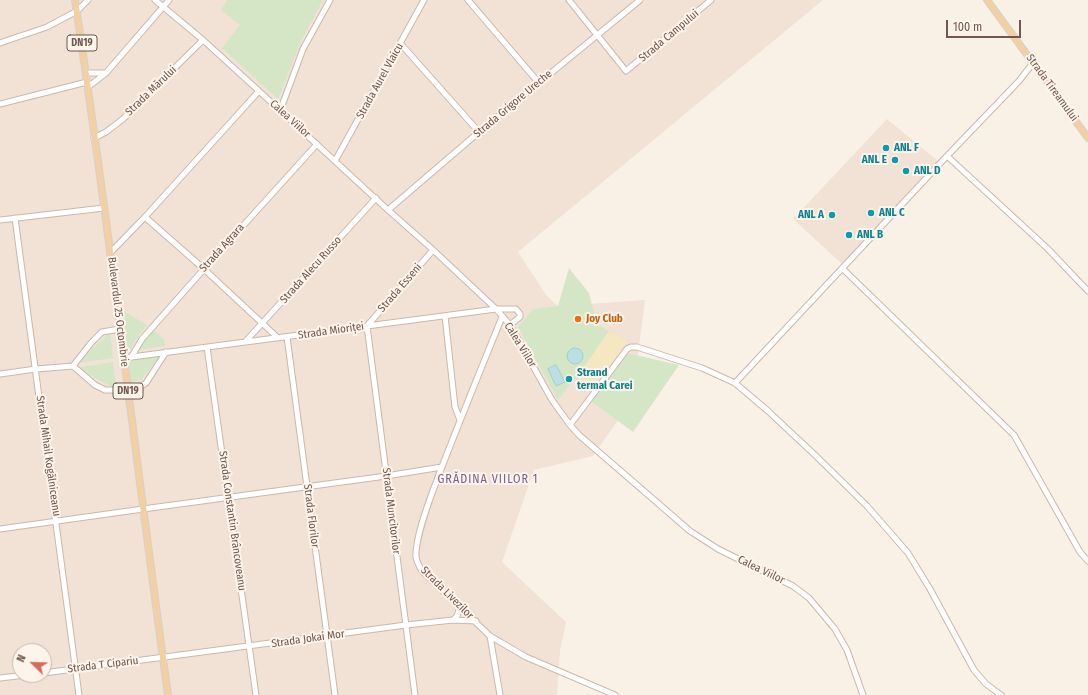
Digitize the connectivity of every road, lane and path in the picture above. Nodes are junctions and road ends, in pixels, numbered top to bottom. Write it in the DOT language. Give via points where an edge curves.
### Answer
graph roads {
  1 [pos="75,0"];
  2 [pos="88,0"];
  3 [pos="155,0"];
  4 [pos="169,0"];
  5 [pos="330,0"];
  6 [pos="424,0"];
  7 [pos="468,0"];
  8 [pos="570,0"];
  9 [pos="640,0"];
  10 [pos="711,0"];
  11 [pos="987,0"];
  12 [pos="164,8"];
  13 [pos="77,11"];
  14 [pos="597,35"];
  15 [pos="203,40"];
  16 [pos="0,43"];
  17 [pos="400,43"];
  18 [pos="1033,63"];
  19 [pos="86,73"];
  20 [pos="106,73"];
  21 [pos="539,83"];
  22 [pos="88,84"];
  23 [pos="259,91"];
  24 [pos="0,104"];
  25 [pos="280,111"];
  26 [pos="479,132"];
  27 [pos="94,138"];
  28 [pos="1088,138"];
  29 [pos="317,144"];
  30 [pos="947,156"];
  31 [pos="335,161"];
  32 [pos="376,198"];
  33 [pos="104,208"];
  34 [pos="388,210"];
  35 [pos="145,217"];
  36 [pos="15,218"];
  37 [pos="0,220"];
  38 [pos="433,250"];
  39 [pos="110,253"];
  40 [pos="204,269"];
  41 [pos="843,269"];
  42 [pos="1088,290"];
  43 [pos="496,309"];
  44 [pos="445,316"];
  45 [pos="502,317"];
  46 [pos="263,323"];
  47 [pos="510,325"];
  48 [pos="367,326"];
  49 [pos="120,328"];
  50 [pos="287,337"];
  51 [pos="278,338"];
  52 [pos="245,342"];
  53 [pos="207,347"];
  54 [pos="166,352"];
  55 [pos="132,356"];
  56 [pos="124,358"];
  57 [pos="73,366"];
  58 [pos="36,369"];
  59 [pos="0,374"];
  60 [pos="735,383"];
  61 [pos="128,390"];
  62 [pos="460,420"];
  63 [pos="570,425"];
  64 [pos="442,467"];
  65 [pos="386,476"];
  66 [pos="308,487"];
  67 [pos="228,498"];
  68 [pos="143,508"];
  69 [pos="56,521"];
  70 [pos="0,529"];
  71 [pos="1088,560"];
  72 [pos="460,607"];
  73 [pos="452,620"];
  74 [pos="476,621"];
  75 [pos="406,625"];
  76 [pos="326,636"];
  77 [pos="490,636"];
  78 [pos="250,646"];
  79 [pos="163,658"];
  80 [pos="76,668"];
  81 [pos="52,672"];
  82 [pos="12,677"];
  83 [pos="0,678"];
  84 [pos="79,695"];
  85 [pos="168,695"];
  86 [pos="256,695"];
  87 [pos="335,695"];
  88 [pos="415,695"];
  89 [pos="500,695"];
  90 [pos="615,695"];
  91 [pos="863,695"];
  92 [pos="1001,695"];
  1 -- 13 [label="main road, Bulevardul 25 Octombrie / DN19"];
  2 -- 13 [label="street"];
  3 -- 12 [label="street, Calea Viilor"];
  4 -- 12 [label="street"];
  5 -- 25 [label="street" via="303,49"];
  6 -- 17 [label="street, Strada Aurel Vlaicu"];
  7 -- 21 [label="street"];
  8 -- 14 [label="street"];
  9 -- 14 [label="street, Strada Grigore Ureche"];
  10 -- 14 [label="street, Strada Campului" via="626,72"];
  11 -- 18 [label="main road, Strada Tireamului"];
  12 -- 15 [label="street, Calea Viilor"];
  12 -- 20 [label="street"];
  13 -- 16 [label="street" via="47,27"];
  13 -- 19 [label="main road, Bulevardul 25 Octombrie / DN19"];
  14 -- 21 [label="street, Strada Grigore Ureche"];
  15 -- 23 [label="street, Calea Viilor"];
  15 -- 27 [label="street, Strada Mărului" via="123,119"];
  17 -- 26 [label="street"];
  17 -- 31 [label="street, Strada Aurel Vlaicu"];
  18 -- 28 [label="main road, Strada Tireamului"];
  18 -- 30 [label="street"];
  19 -- 20 [label="street"];
  19 -- 22 [label="main road, Bulevardul 25 Octombrie / DN19"];
  20 -- 22 [label="street"];
  21 -- 26 [label="street, Strada Grigore Ureche"];
  22 -- 24 [label="street"];
  22 -- 27 [label="main road, Bulevardul 25 Octombrie / DN19"];
  23 -- 25 [label="street, Calea Viilor"];
  23 -- 35 [label="street"];
  25 -- 29 [label="street, Calea Viilor"];
  26 -- 34 [label="street, Strada Grigore Ureche"];
  27 -- 33 [label="main road, Bulevardul 25 Octombrie / DN19"];
  29 -- 31 [label="street, Calea Viilor"];
  29 -- 40 [label="street, Strada Agrara"];
  30 -- 41 [label="street"];
  30 -- 42 [label="street" via="1047,248"];
  31 -- 32 [label="street, Calea Viilor"];
  32 -- 34 [label="street, Calea Viilor"];
  32 -- 46 [label="street, Strada Alecu Russo"];
  33 -- 36 [label="street"];
  33 -- 39 [label="main road, Bulevardul 25 Octombrie / DN19"];
  34 -- 38 [label="street, Calea Viilor"];
  35 -- 39 [label="street"];
  35 -- 40 [label="street"];
  36 -- 37 [label="street"];
  36 -- 58 [label="street, Strada Mihail Kogălniceanu"];
  38 -- 43 [label="street, Calea Viilor"];
  38 -- 48 [label="street, Strada Esseni"];
  39 -- 49 [label="main road, Bulevardul 25 Octombrie / DN19"];
  40 -- 46 [label="street"];
  40 -- 55 [label="street, Strada Agrara" via="142,339"];
  41 -- 60 [label="street"];
  41 -- 71 [label="street" via="1014,435 1080,552"];
  43 -- 44 [label="street, Strada Mioriței"];
  43 -- 45 [label="street, Calea Viilor"];
  43 -- 47 [label="street, Strada Mioriței" via="519,311 520,317"];
  44 -- 48 [label="street, Strada Mioriței"];
  44 -- 62 [label="street" via="455,407"];
  45 -- 47 [label="street, Calea Viilor"];
  45 -- 62 [label="street, Strada Livezilor"];
  46 -- 51 [label="street"];
  46 -- 52 [label="street, Strada Alecu Russo"];
  47 -- 63 [label="street, Calea Viilor" via="552,400"];
  48 -- 50 [label="street, Strada Mioriței"];
  48 -- 65 [label="street, Strada Muncitorilor"];
  49 -- 56 [label="main road, Bulevardul 25 Octombrie / DN19"];
  49 -- 57 [label="street" via="102,332"];
  50 -- 51 [label="street, Strada Mioriței"];
  50 -- 66 [label="street, Strada Florilor"];
  51 -- 52 [label="street, Strada Mioriței"];
  52 -- 53 [label="street, Strada Mioriței"];
  53 -- 54 [label="street, Strada Mioriței"];
  53 -- 67 [label="street, Strada Constantin Brâncoveanu"];
  54 -- 55 [label="street, Strada Mioriței"];
  54 -- 61 [label="street" via="146,383"];
  55 -- 56 [label="street, Strada Mioriței"];
  56 -- 61 [label="main road, Bulevardul 25 Octombrie / DN19"];
  57 -- 58 [label="street"];
  57 -- 61 [label="street" via="95,385 106,390"];
  58 -- 59 [label="street"];
  58 -- 69 [label="street, Strada Mihail Kogălniceanu"];
  60 -- 63 [label="street" via="702,368 631,347"];
  60 -- 92 [label="street" via="768,411 867,506 908,553 974,670 986,684"];
  61 -- 68 [label="main road, Bulevardul 25 Octombrie / DN19"];
  62 -- 64 [label="street, Strada Livezilor"];
  63 -- 91 [label="street, Calea Viilor" via="690,531 718,549 793,586 809,598 835,629 843,643"];
  64 -- 65 [label="street"];
  64 -- 72 [label="street, Strada Livezilor" via="418,538 416,557 422,571"];
  65 -- 66 [label="street"];
  65 -- 75 [label="street, Strada Muncitorilor"];
  66 -- 67 [label="street"];
  66 -- 76 [label="street, Strada Florilor"];
  67 -- 68 [label="street"];
  67 -- 78 [label="street, Strada Constantin Brâncoveanu"];
  68 -- 69 [label="street"];
  68 -- 79 [label="main road, Bulevardul 25 Octombrie / DN19"];
  69 -- 70 [label="street"];
  69 -- 80 [label="street, Strada Mihail Kogălniceanu"];
  72 -- 73 [label="street" via="457,616"];
  72 -- 74 [label="street, Strada Livezilor"];
  73 -- 74 [label="street, Strada Jokai Mor"];
  73 -- 75 [label="street, Strada Jokai Mor"];
  74 -- 77 [label="street, Strada Livezilor"];
  75 -- 76 [label="street, Strada Jokai Mor"];
  75 -- 88 [label="street, Strada Muncitorilor"];
  76 -- 78 [label="street, Strada Jokai Mor"];
  76 -- 87 [label="street, Strada Florilor"];
  77 -- 89 [label="street"];
  77 -- 90 [label="street, Strada Livezilor" via="526,657"];
  78 -- 79 [label="street, Strada Jokai Mor"];
  78 -- 86 [label="street, Strada Constantin Brâncoveanu"];
  79 -- 80 [label="street, Strada T Cipariu"];
  79 -- 85 [label="main road, Bulevardul 25 Octombrie / DN19"];
  80 -- 81 [label="street, Strada T Cipariu"];
  80 -- 84 [label="street, Strada Mihail Kogălniceanu"];
  82 -- 83 [label="street"];
}
